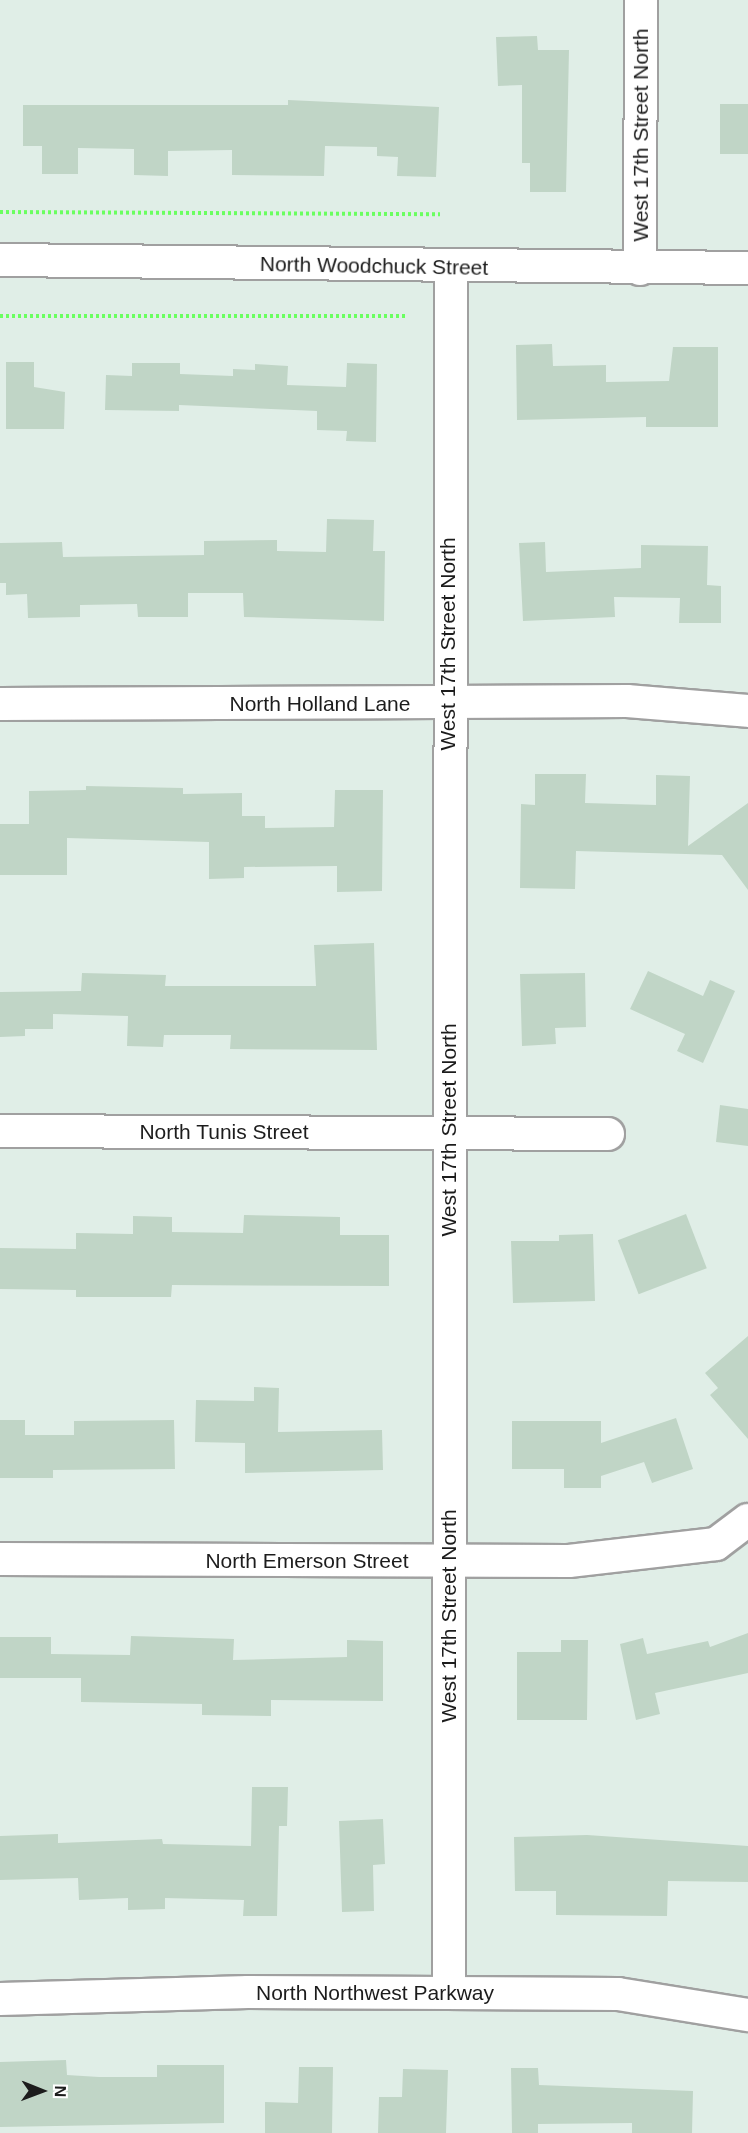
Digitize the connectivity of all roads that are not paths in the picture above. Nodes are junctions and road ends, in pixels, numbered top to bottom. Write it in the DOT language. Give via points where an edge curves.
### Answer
graph roads {
  1 [pos="641,0"];
  2 [pos="0,260"];
  3 [pos="451,267"];
  4 [pos="748,268"];
  5 [pos="640,269"];
  6 [pos="0,704"];
  7 [pos="448,705"];
  8 [pos="748,711"];
  9 [pos="0,1131"];
  10 [pos="449,1134"];
  11 [pos="608,1134"];
  12 [pos="748,1520"];
  13 [pos="0,1559"];
  14 [pos="449,1562"];
  15 [pos="449,1993"];
  16 [pos="0,2000"];
  17 [pos="748,2015"];
  1 -- 5 [label="street, West 17th Street North"];
  2 -- 3 [label="street, North Woodchuck Street"];
  3 -- 5 [label="street, North Woodchuck Street"];
  3 -- 7 [label="street, West 17th Street North"];
  4 -- 5 [label="street, North Woodchuck Street"];
  6 -- 7 [label="street, North Holland Lane"];
  7 -- 8 [label="street, North Holland Lane" via="627,701"];
  7 -- 10 [label="street, West 17th Street North"];
  9 -- 10 [label="street, North Tunis Street"];
  10 -- 11 [label="street, North Tunis Street"];
  10 -- 14 [label="street, West 17th Street North"];
  12 -- 14 [label="street, North Emerson Street" via="716,1544 569,1561"];
  13 -- 14 [label="street, North Emerson Street"];
  14 -- 15 [label="street, West 17th Street North"];
  15 -- 16 [label="street, North Northwest Parkway" via="248,1992"];
  15 -- 17 [label="street, North Northwest Parkway" via="618,1994"];
}
